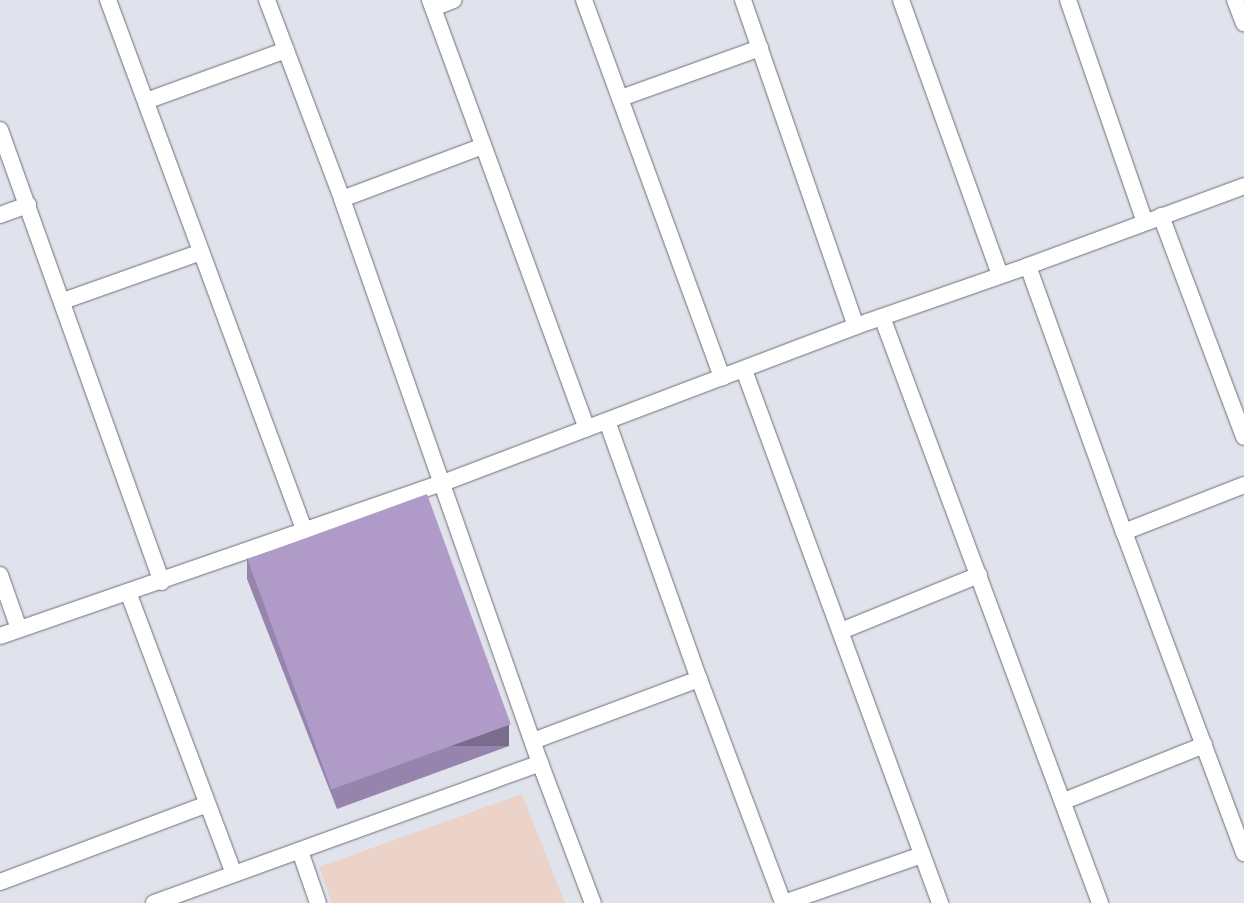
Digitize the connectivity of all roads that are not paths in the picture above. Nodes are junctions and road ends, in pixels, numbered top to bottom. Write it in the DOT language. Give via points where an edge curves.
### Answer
graph roads {
  1 [pos="108,0"];
  2 [pos="267,0"];
  3 [pos="454,0"];
  4 [pos="584,0"];
  5 [pos="743,0"];
  6 [pos="901,0"];
  7 [pos="1068,0"];
  8 [pos="1235,0"];
  9 [pos="432,4"];
  10 [pos="1244,23"];
  11 [pos="760,48"];
  12 [pos="286,50"];
  13 [pos="620,98"];
  14 [pos="146,101"];
  15 [pos="0,130"];
  16 [pos="483,146"];
  17 [pos="1244,186"];
  18 [pos="342,199"];
  19 [pos="28,205"];
  20 [pos="0,215"];
  21 [pos="1153,219"];
  22 [pos="201,252"];
  23 [pos="1028,266"];
  24 [pos="1000,276"];
  25 [pos="63,301"];
  26 [pos="882,316"];
  27 [pos="856,326"];
  28 [pos="744,370"];
  29 [pos="722,378"];
  30 [pos="607,421"];
  31 [pos="586,428"];
  32 [pos="1244,437"];
  33 [pos="443,484"];
  34 [pos="1244,485"];
  35 [pos="305,532"];
  36 [pos="1124,532"];
  37 [pos="0,575"];
  38 [pos="979,575"];
  39 [pos="162,582"];
  40 [pos="128,592"];
  41 [pos="19,629"];
  42 [pos="841,632"];
  43 [pos="0,636"];
  44 [pos="699,679"];
  45 [pos="533,741"];
  46 [pos="1204,745"];
  47 [pos="540,763"];
  48 [pos="1064,801"];
  49 [pos="207,804"];
  50 [pos="300,851"];
  51 [pos="1244,853"];
  52 [pos="922,855"];
  53 [pos="234,874"];
  54 [pos="0,882"];
  55 [pos="154,903"];
  56 [pos="318,903"];
  57 [pos="593,903"];
  58 [pos="783,903"];
  59 [pos="940,903"];
  60 [pos="1100,903"];
  1 -- 14 [label="street"];
  2 -- 12 [label="street"];
  3 -- 9 [label="street"];
  4 -- 13 [label="street"];
  5 -- 11 [label="street"];
  6 -- 24 [label="street"];
  7 -- 21 [label="street"];
  8 -- 10 [label="street"];
  9 -- 16 [label="street"];
  11 -- 13 [label="street"];
  11 -- 27 [label="street"];
  12 -- 14 [label="street"];
  12 -- 18 [label="street"];
  13 -- 29 [label="street"];
  14 -- 22 [label="street"];
  15 -- 19 [label="street"];
  16 -- 18 [label="street"];
  16 -- 31 [label="street"];
  17 -- 21 [label="street"];
  18 -- 33 [label="street"];
  19 -- 20 [label="street"];
  19 -- 25 [label="street"];
  21 -- 23 [label="street"];
  21 -- 32 [label="street"];
  22 -- 25 [label="street"];
  22 -- 35 [label="street"];
  23 -- 24 [label="street"];
  23 -- 36 [label="street"];
  24 -- 26 [label="street"];
  25 -- 39 [label="street"];
  26 -- 27 [label="street"];
  26 -- 38 [label="street"];
  27 -- 28 [label="street"];
  28 -- 29 [label="street"];
  28 -- 42 [label="street"];
  29 -- 30 [label="street"];
  30 -- 31 [label="street"];
  30 -- 44 [label="street"];
  31 -- 33 [label="street"];
  33 -- 35 [label="street"];
  33 -- 45 [label="street"];
  34 -- 36 [label="street"];
  35 -- 39 [label="street"];
  36 -- 46 [label="street"];
  37 -- 41 [label="street"];
  38 -- 42 [label="street"];
  38 -- 48 [label="street"];
  39 -- 40 [label="street"];
  40 -- 41 [label="street"];
  40 -- 49 [label="street"];
  41 -- 43 [label="street"];
  42 -- 52 [label="street"];
  44 -- 45 [label="street"];
  44 -- 58 [label="street"];
  45 -- 47 [label="street"];
  46 -- 48 [label="street"];
  46 -- 51 [label="street"];
  47 -- 50 [label="street"];
  47 -- 57 [label="street"];
  48 -- 60 [label="street"];
  49 -- 53 [label="street"];
  49 -- 54 [label="street"];
  50 -- 53 [label="street"];
  50 -- 56 [label="street"];
  52 -- 58 [label="street"];
  52 -- 59 [label="street"];
  53 -- 55 [label="street"];
}
